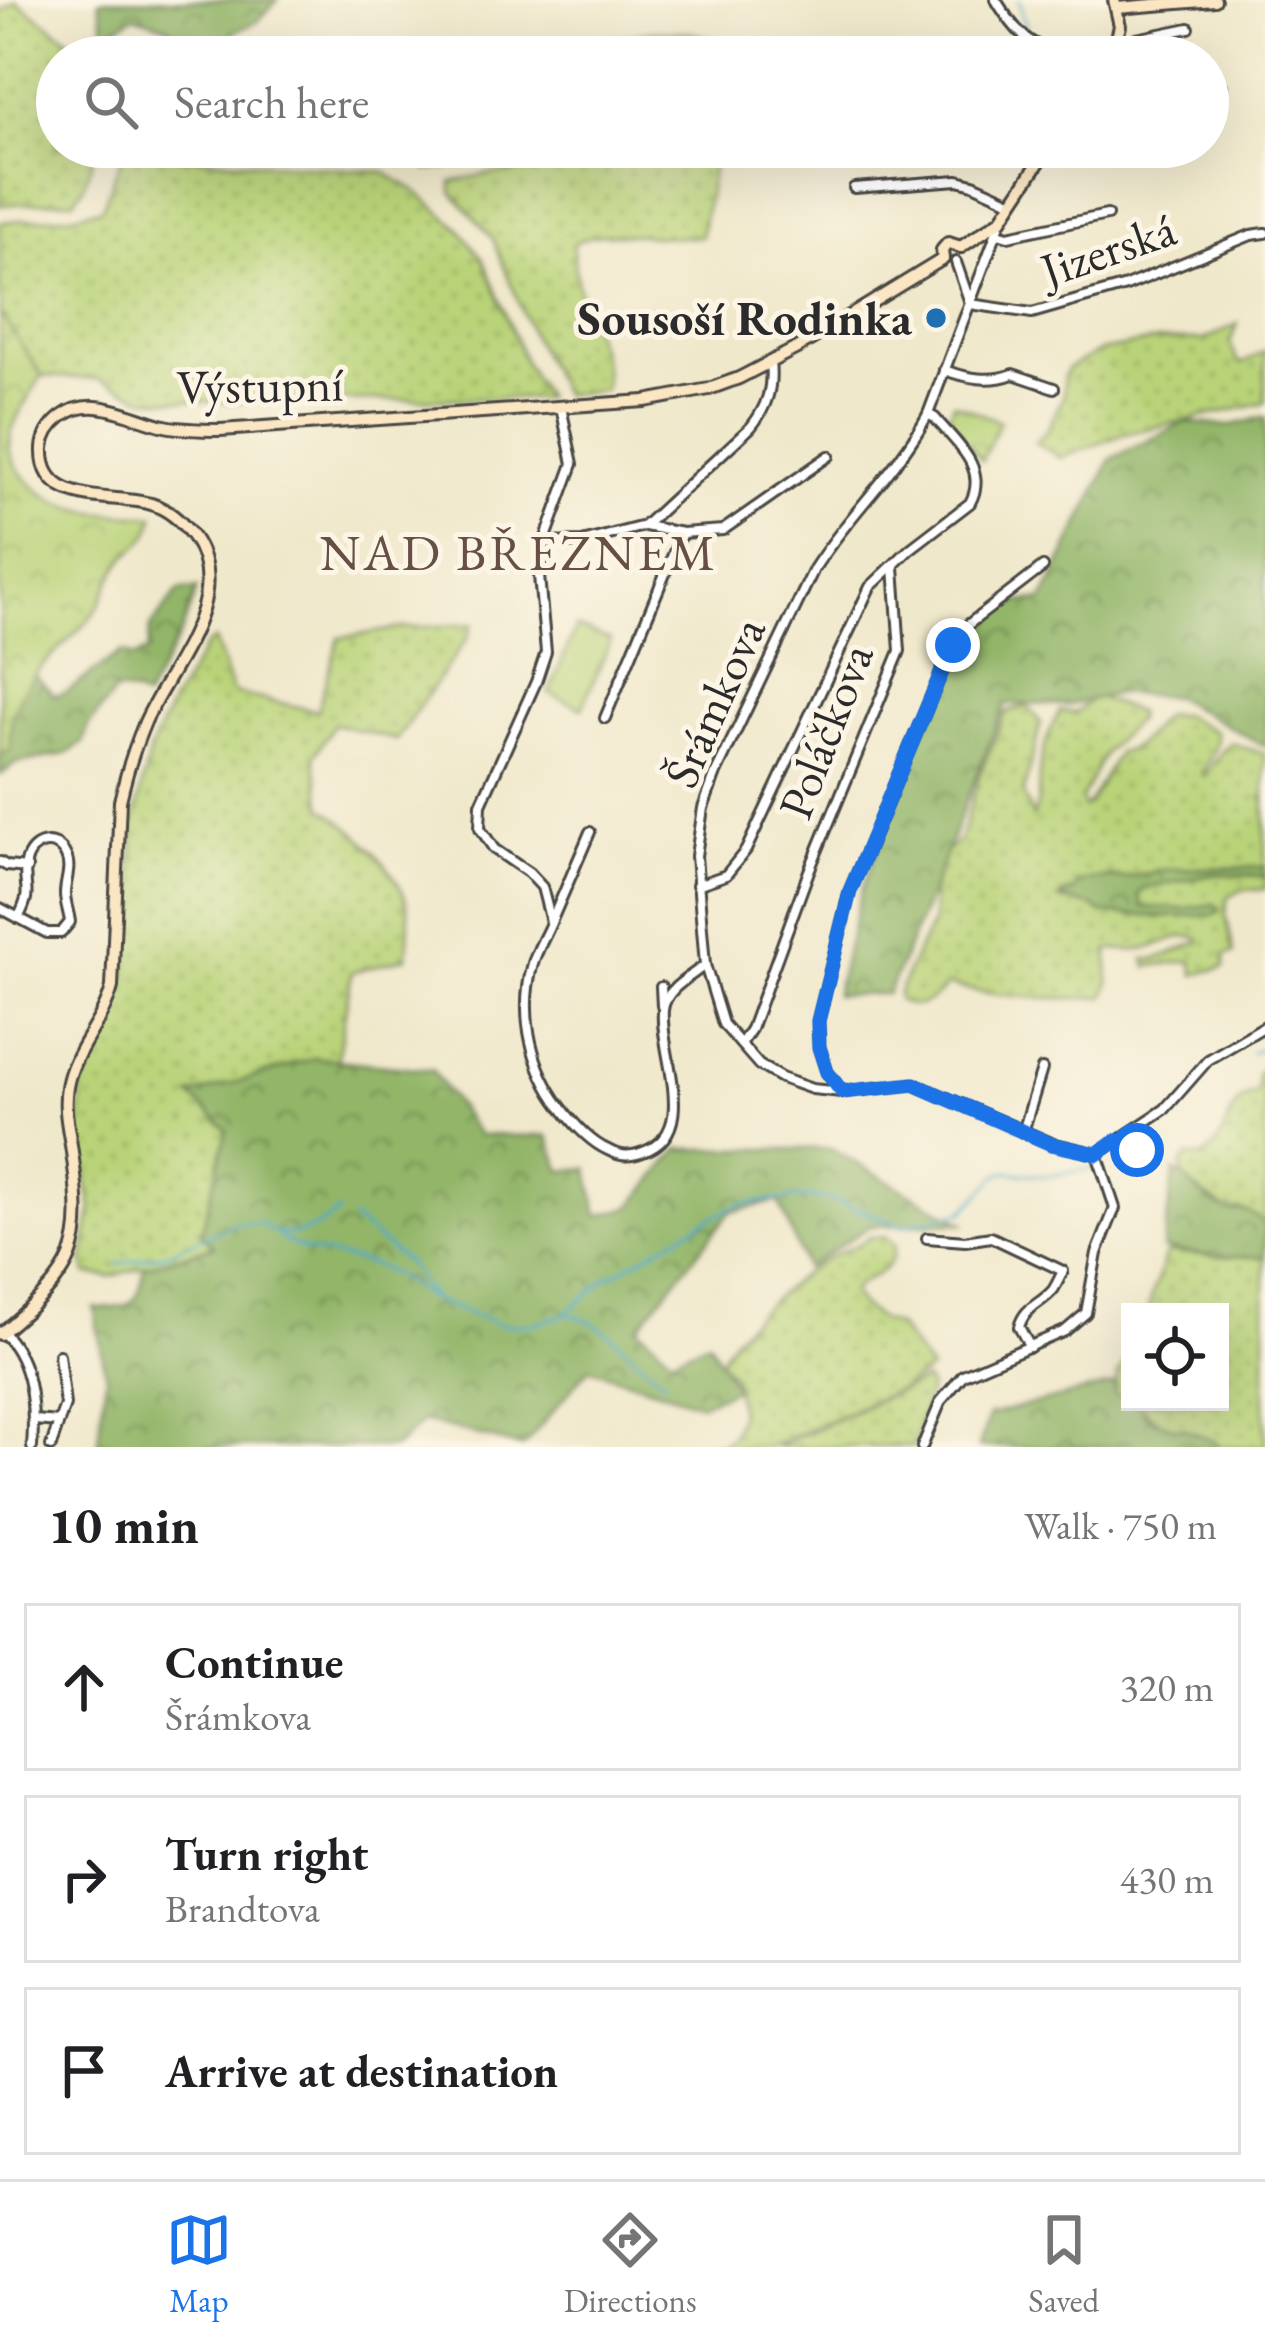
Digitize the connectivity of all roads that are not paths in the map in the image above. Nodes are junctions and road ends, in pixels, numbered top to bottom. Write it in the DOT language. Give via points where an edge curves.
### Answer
graph roads {
  1 [pos="996,0"];
  2 [pos="1215,0"];
  3 [pos="1116,4"];
  4 [pos="1189,28"];
  5 [pos="1022,36"];
  6 [pos="1118,36"];
  7 [pos="1164,36"];
  8 [pos="1035,168"];
  9 [pos="854,188"];
  10 [pos="1013,202"];
  11 [pos="1107,215"];
  12 [pos="999,226"];
  13 [pos="1265,233"];
  14 [pos="950,260"];
  15 [pos="970,304"];
  16 [pos="770,362"];
  17 [pos="944,370"];
  18 [pos="1054,388"];
  19 [pos="561,406"];
  20 [pos="928,414"];
  21 [pos="829,456"];
  22 [pos="644,526"];
  23 [pos="682,533"];
  24 [pos="544,543"];
  25 [pos="894,566"];
  26 [pos="1043,567"];
  27 [pos="605,718"];
  28 [pos="590,832"];
  29 [pos="0,862"];
  30 [pos="27,868"];
  31 [pos="697,885"];
  32 [pos="0,908"];
  33 [pos="18,918"];
  34 [pos="551,923"];
  35 [pos="706,965"];
  36 [pos="662,987"];
  37 [pos="662,1008"];
  38 [pos="723,1024"];
  39 [pos="1265,1026"];
  40 [pos="713,1030"];
  41 [pos="741,1044"];
  42 [pos="1042,1069"];
  43 [pos="842,1092"];
  44 [pos="1134,1129"];
  45 [pos="1023,1132"];
  46 [pos="1117,1140"];
  47 [pos="1097,1154"];
  48 [pos="928,1238"];
  49 [pos="1,1332"];
  50 [pos="1030,1347"];
  51 [pos="59,1355"];
  52 [pos="34,1420"];
  53 [pos="59,1422"];
  54 [pos="51,1446"];
  55 [pos="32,1447"];
  56 [pos="922,1447"];
  1 -- 5 [label="street"];
  2 -- 3 [label="street"];
  3 -- 6 [label="street"];
  4 -- 7 [label="street"];
  8 -- 10 [label="street"];
  9 -- 10 [label="street" via="958,180"];
  10 -- 12 [label="street"];
  11 -- 12 [label="street" via="1008,236"];
  12 -- 14 [label="street, Výstupní" via="961,247 944,245"];
  12 -- 15 [label="street, Šrámkova"];
  13 -- 15 [label="street, Jizerská" via="1032,313"];
  14 -- 15 [label="street"];
  14 -- 16 [label="street, Výstupní"];
  15 -- 17 [label="street, Šrámkova"];
  16 -- 19 [label="street, Výstupní" via="676,397"];
  16 -- 22 [label="street" via="764,411"];
  17 -- 18 [label="street" via="968,379 1012,374"];
  17 -- 20 [label="street, Šrámkova"];
  19 -- 24 [label="street" via="573,464"];
  19 -- 49 [label="street, Výstupní" via="192,430 86,406 52,424 43,452 59,485 162,508 198,544 207,587 199,622 146,721 120,801 112,987 66,1091 77,1242 60,1279"];
  20 -- 25 [label="street" via="970,459 975,493"];
  20 -- 31 [label="street, Šrámkova" via="805,587 706,800"];
  21 -- 23 [label="street" via="723,530"];
  22 -- 23 [label="street"];
  22 -- 24 [label="street"];
  23 -- 27 [label="street"];
  24 -- 34 [label="street" via="546,652 481,804 480,827 494,849 542,886"];
  25 -- 31 [label="street" via="870,587 746,850 726,875"];
  25 -- 41 [label="street, Poláčkova" via="900,651"];
  26 -- 43 [label="street" via="965,626 953,645 850,891 818,1021 827,1072"];
  28 -- 34 [label="street"];
  29 -- 30 [label="street"];
  30 -- 33 [label="street" via="28,900"];
  30 -- 33 [label="street" via="42,842 65,851 70,922 47,933"];
  31 -- 35 [label="street, Šrámkova"];
  32 -- 33 [label="street"];
  34 -- 37 [label="street" via="527,1002 536,1064 567,1115 611,1152 629,1157 652,1149 673,1122"];
  35 -- 37 [label="street"];
  35 -- 38 [label="street, Šrámkova"];
  36 -- 37 [label="street"];
  38 -- 40 [label="street"];
  38 -- 41 [label="street, Šrámkova"];
  39 -- 44 [label="street" via="1208,1060 1165,1109"];
  41 -- 43 [label="street, Šrámkova" via="781,1078"];
  42 -- 45 [label="street"];
  43 -- 45 [label="street, Šrámkova" via="914,1084"];
  44 -- 46 [label="street"];
  44 -- 46 [label="street" via="1153,1140 1146,1150"];
  45 -- 47 [label="street, Šrámkova"];
  46 -- 47 [label="street"];
  47 -- 50 [label="street" via="1115,1208 1086,1313"];
  48 -- 50 [label="street" via="991,1237 1063,1271 1021,1318"];
  49 -- 52 [label="street" via="24,1364"];
  50 -- 56 [label="street" via="963,1375 941,1401"];
  51 -- 53 [label="street"];
  52 -- 53 [label="street"];
  52 -- 55 [label="street"];
  53 -- 54 [label="street"];
}
